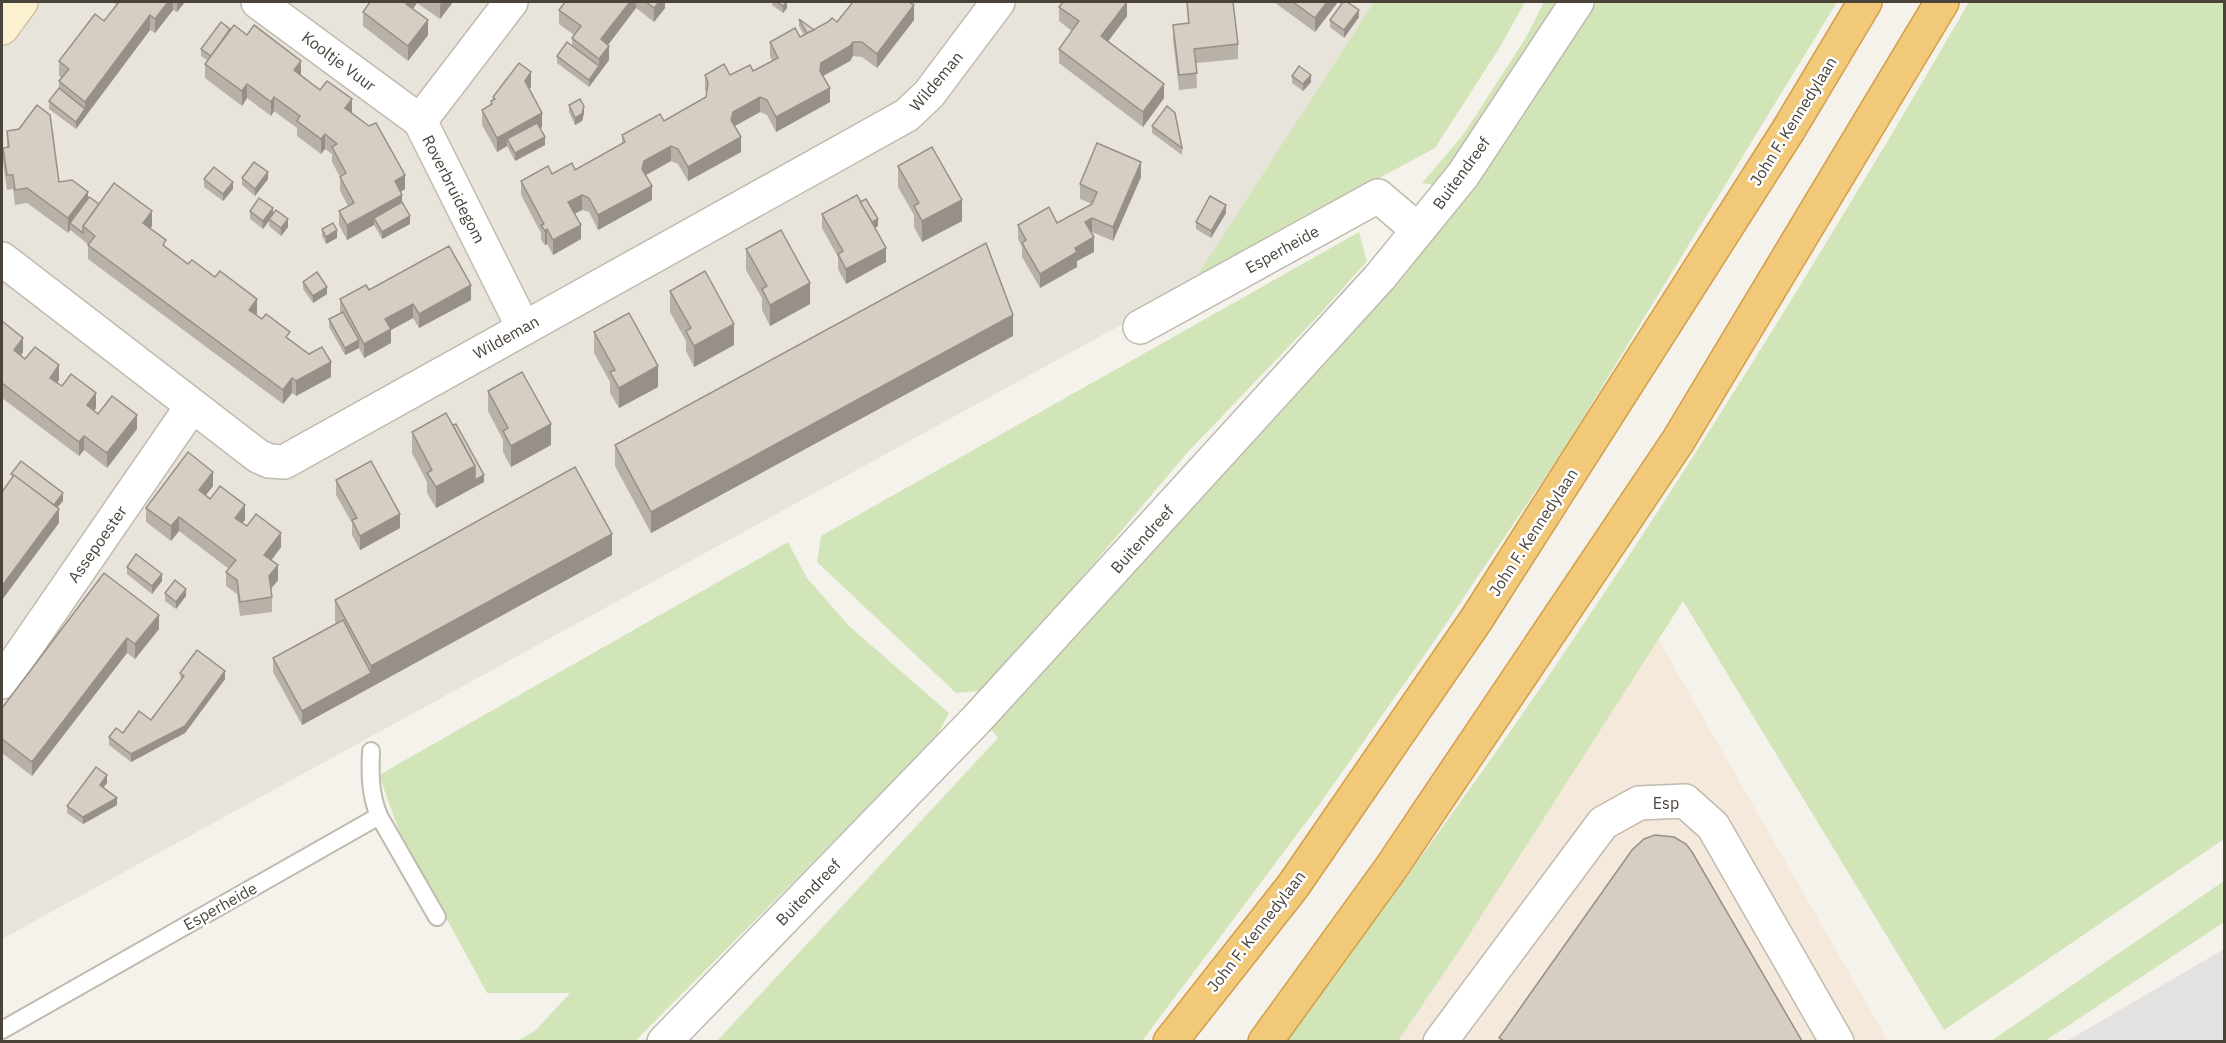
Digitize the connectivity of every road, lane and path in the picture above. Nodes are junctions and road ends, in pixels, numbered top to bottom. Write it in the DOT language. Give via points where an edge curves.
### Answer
graph roads {
  1 [pos="21,2"];
  2 [pos="258,2"];
  3 [pos="511,2"];
  4 [pos="998,2"];
  5 [pos="1577,2"];
  6 [pos="1865,2"];
  7 [pos="1942,2"];
  8 [pos="2,28"];
  9 [pos="420,121"];
  10 [pos="1418,230"];
  11 [pos="2,259"];
  12 [pos="524,327"];
  13 [pos="1140,327"];
  14 [pos="192,406"];
  15 [pos="2,682"];
  16 [pos="371,751"];
  17 [pos="379,816"];
  18 [pos="437,917"];
  19 [pos="2,1029"];
  20 [pos="664,1041"];
  21 [pos="1170,1041"];
  22 [pos="1265,1041"];
  23 [pos="1440,1041"];
  24 [pos="1837,1041"];
  1 -- 8 [label="street"];
  2 -- 9 [label="street, Kooltje Vuur"];
  3 -- 9 [label="street, Roverbruidegom"];
  4 -- 12 [label="street, Wildeman" via="929,94 907,115"];
  5 -- 10 [label="street, Buitendreef" via="1463,175"];
  6 -- 21 [label="highway, John F. Kennedylaan" via="1789,129 1476,620 1293,886"];
  7 -- 22 [label="highway" via="1678,441 1391,868"];
  9 -- 12 [label="street, Roverbruidegom"];
  10 -- 13 [label="street, Esperheide" via="1378,196"];
  10 -- 20 [label="street, Buitendreef" via="1380,277 977,719"];
  11 -- 14 [label="street, Wildeman"];
  12 -- 14 [label="street, Wildeman" via="284,462 258,456"];
  14 -- 15 [label="street, Assepoester"];
  16 -- 17 [label="lane" via="369,784"];
  17 -- 18 [label="lane"];
  17 -- 19 [label="lane, Esperheide"];
  23 -- 24 [label="street, Esp" via="1603,823 1639,803 1685,801 1713,826"];
}
